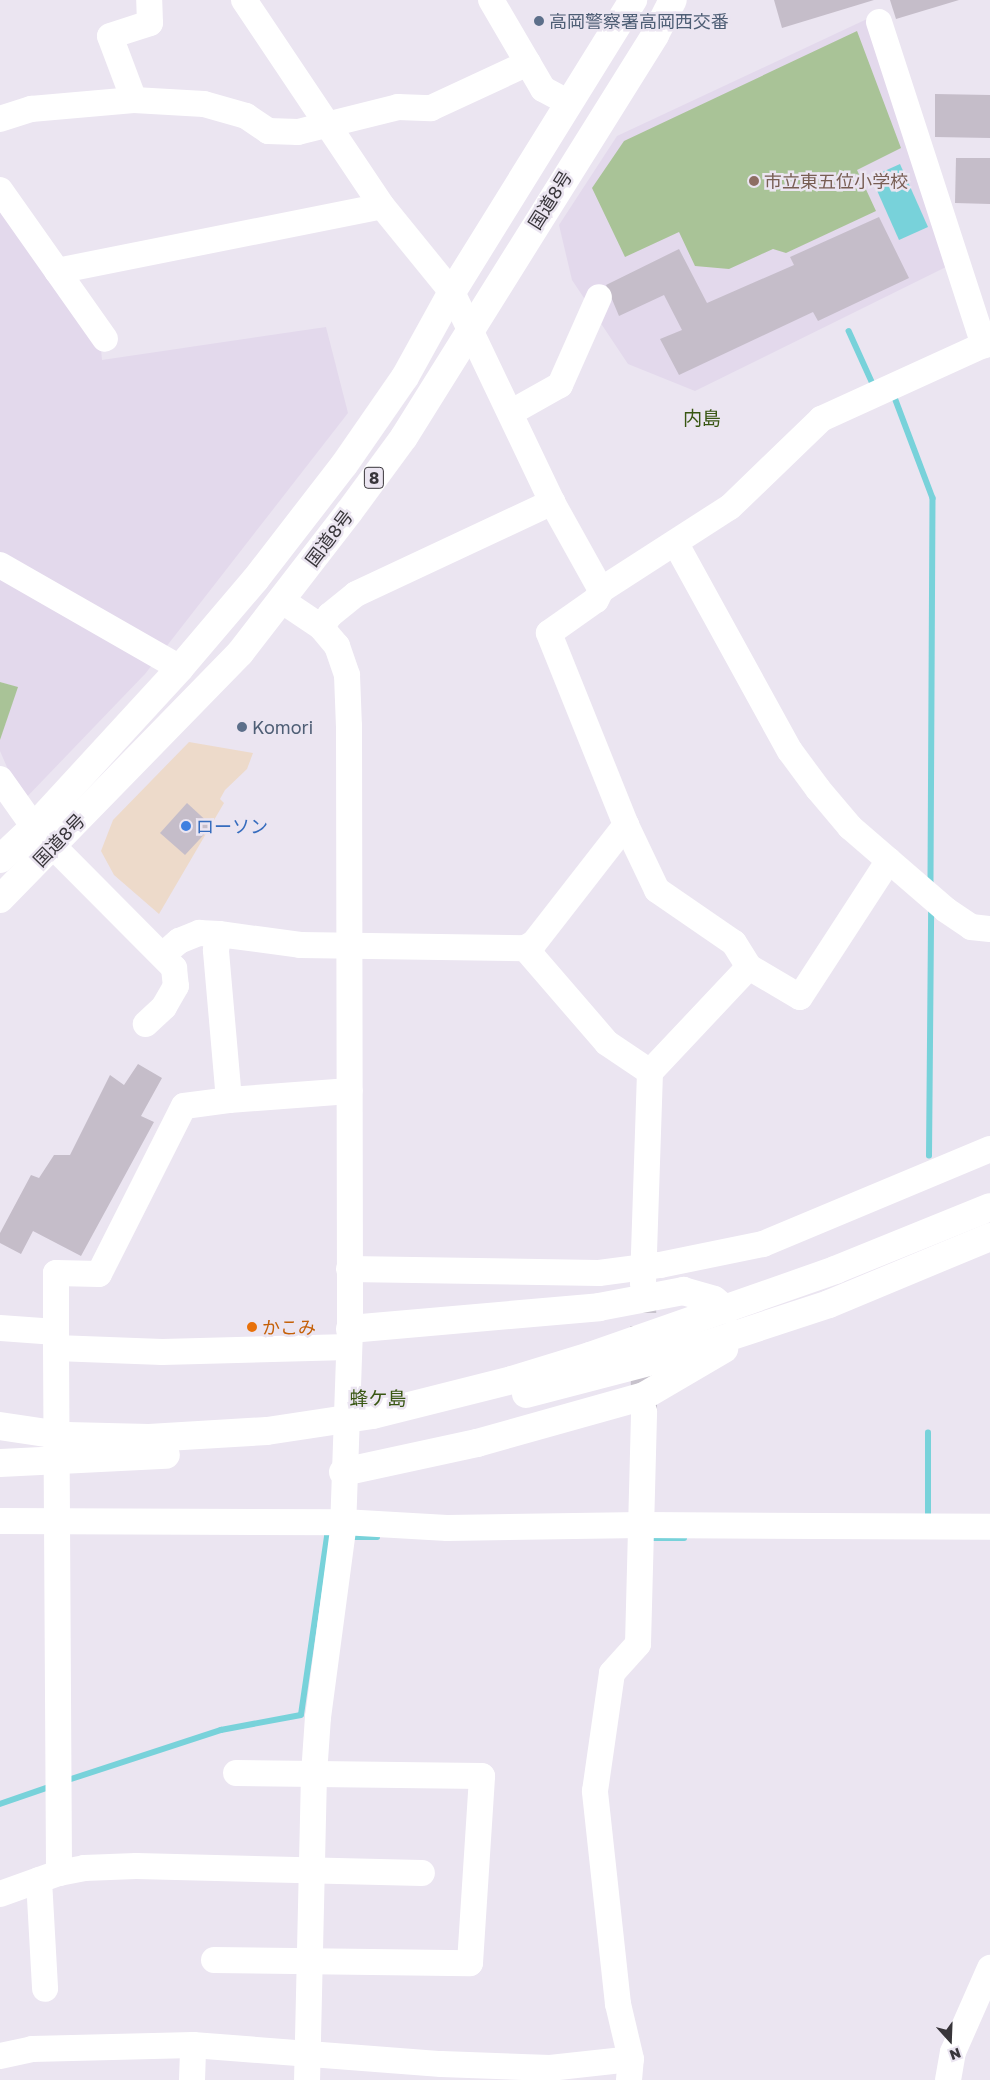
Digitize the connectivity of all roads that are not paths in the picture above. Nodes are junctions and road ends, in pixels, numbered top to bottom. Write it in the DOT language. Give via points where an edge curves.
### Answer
graph roads {
  1 [pos="149,0"];
  2 [pos="244,0"];
  3 [pos="491,0"];
  4 [pos="633,0"];
  5 [pos="673,0"];
  6 [pos="879,22"];
  7 [pos="528,62"];
  8 [pos="134,100"];
  9 [pos="567,102"];
  10 [pos="0,119"];
  11 [pos="327,124"];
  12 [pos="0,190"];
  13 [pos="382,206"];
  14 [pos="56,271"];
  15 [pos="452,292"];
  16 [pos="599,297"];
  17 [pos="469,328"];
  18 [pos="105,339"];
  19 [pos="987,344"];
  20 [pos="512,412"];
  21 [pos="552,502"];
  22 [pos="676,544"];
  23 [pos="0,565"];
  24 [pos="601,590"];
  25 [pos="281,600"];
  26 [pos="321,627"];
  27 [pos="180,668"];
  28 [pos="0,779"];
  29 [pos="626,825"];
  30 [pos="34,827"];
  31 [pos="52,846"];
  32 [pos="0,859"];
  33 [pos="889,860"];
  34 [pos="0,900"];
  35 [pos="990,930"];
  36 [pos="219,934"];
  37 [pos="350,945"];
  38 [pos="525,948"];
  39 [pos="164,954"];
  40 [pos="749,967"];
  41 [pos="146,1024"];
  42 [pos="650,1072"];
  43 [pos="350,1091"];
  44 [pos="229,1100"];
  45 [pos="990,1149"];
  46 [pos="990,1207"];
  47 [pos="990,1237"];
  48 [pos="990,1251"];
  49 [pos="349,1269"];
  50 [pos="643,1277"];
  51 [pos="829,1304"];
  52 [pos="727,1310"];
  53 [pos="780,1320"];
  54 [pos="0,1328"];
  55 [pos="349,1338"];
  56 [pos="56,1340"];
  57 [pos="644,1411"];
  58 [pos="374,1421"];
  59 [pos="11,1428"];
  60 [pos="7,1463"];
  61 [pos="343,1472"];
  62 [pos="58,1521"];
  63 [pos="0,1522"];
  64 [pos="990,1527"];
  65 [pos="342,1533"];
  66 [pos="641,1536"];
  67 [pos="236,1773"];
  68 [pos="314,1774"];
  69 [pos="311,1871"];
  70 [pos="422,1873"];
  71 [pos="49,1877"];
  72 [pos="0,1894"];
  73 [pos="214,1960"];
  74 [pos="308,1960"];
  75 [pos="990,1968"];
  76 [pos="45,1989"];
  77 [pos="193,2045"];
  78 [pos="307,2053"];
  79 [pos="0,2056"];
  80 [pos="630,2070"];
  81 [pos="192,2080"];
  82 [pos="307,2080"];
  83 [pos="948,2080"];
  1 -- 8 [label="street" via="150,23 110,36"];
  2 -- 11 [label="street"];
  3 -- 7 [label="street"];
  4 -- 9 [label="highway, 国道8号 / 8"];
  5 -- 17 [label="highway, 国道8号 / 8"];
  6 -- 19 [label="street"];
  7 -- 9 [label="street" via="543,90"];
  7 -- 11 [label="street" via="431,108 398,107"];
  8 -- 10 [label="street" via="32,109"];
  8 -- 11 [label="street" via="204,104 246,116 268,131 298,132"];
  9 -- 15 [label="highway, 国道8号 / 8"];
  11 -- 13 [label="street"];
  12 -- 14 [label="street"];
  13 -- 14 [label="street"];
  13 -- 15 [label="street"];
  14 -- 18 [label="street"];
  15 -- 17 [label="street"];
  15 -- 27 [label="highway, 国道8号 / 8" via="405,377 344,465 255,580"];
  16 -- 20 [label="street" via="560,385"];
  17 -- 20 [label="street"];
  17 -- 25 [label="highway, 国道8号 / 8" via="404,437"];
  19 -- 22 [label="street" via="821,419 730,507"];
  20 -- 21 [label="street"];
  21 -- 24 [label="street"];
  21 -- 26 [label="street" via="356,594 330,615"];
  22 -- 24 [label="street"];
  22 -- 33 [label="street" via="790,751 850,826"];
  23 -- 27 [label="street"];
  24 -- 29 [label="street" via="596,600 549,633"];
  25 -- 26 [label="street"];
  25 -- 31 [label="highway, 国道8号 / 8" via="208,687"];
  26 -- 37 [label="street" via="337,646 347,675"];
  27 -- 30 [label="highway, 国道8号 / 8"];
  28 -- 30 [label="street"];
  29 -- 38 [label="street" via="534,943"];
  29 -- 40 [label="street" via="656,890 734,943"];
  30 -- 31 [label="street"];
  30 -- 32 [label="highway, 国道8号 / 8"];
  31 -- 34 [label="highway, 国道8号 / 8"];
  31 -- 39 [label="street"];
  33 -- 35 [label="street" via="946,910 971,927"];
  33 -- 40 [label="street" via="800,996"];
  36 -- 37 [label="street" via="300,946"];
  36 -- 39 [label="street" via="199,933 178,941"];
  36 -- 44 [label="street" via="216,950"];
  37 -- 38 [label="street"];
  37 -- 43 [label="street"];
  38 -- 42 [label="street" via="608,1043"];
  39 -- 41 [label="street" via="174,968 176,986 164,1007"];
  40 -- 42 [label="street"];
  42 -- 50 [label="street"];
  43 -- 44 [label="street"];
  43 -- 49 [label="street"];
  44 -- 56 [label="street" via="184,1106 99,1274 56,1273"];
  45 -- 50 [label="street" via="763,1244"];
  46 -- 52 [label="highway"];
  47 -- 51 [label="highway"];
  48 -- 51 [label="highway" via="901,1283"];
  49 -- 50 [label="street" via="599,1273"];
  49 -- 55 [label="street"];
  51 -- 53 [label="highway"];
  52 -- 55 [label="highway" via="714,1300 683,1291 598,1307"];
  52 -- 58 [label="highway"];
  53 -- 58 [label="highway" via="668,1357 567,1384"];
  53 -- 61 [label="highway" via="743,1337 644,1396 477,1443"];
  54 -- 56 [label="street"];
  55 -- 56 [label="street" via="162,1352"];
  55 -- 61 [label="street"];
  56 -- 62 [label="street"];
  57 -- 66 [label="street"];
  58 -- 59 [label="highway" via="159,1438 67,1436"];
  58 -- 60 [label="highway" via="220,1450"];
  61 -- 65 [label="street"];
  62 -- 63 [label="street"];
  62 -- 65 [label="street"];
  62 -- 71 [label="street" via="58,1785"];
  64 -- 66 [label="street"];
  65 -- 66 [label="street" via="447,1528"];
  65 -- 68 [label="street"];
  66 -- 80 [label="street" via="638,1644 612,1673 595,1791 618,2004"];
  67 -- 68 [label="street"];
  68 -- 69 [label="street"];
  68 -- 74 [label="street" via="482,1776 470,1964"];
  69 -- 70 [label="street"];
  69 -- 71 [label="street" via="136,1866"];
  69 -- 74 [label="street"];
  71 -- 72 [label="street"];
  71 -- 76 [label="street"];
  73 -- 74 [label="street"];
  74 -- 78 [label="street"];
  75 -- 83 [label="street" via="953,2052"];
  77 -- 78 [label="street"];
  77 -- 79 [label="street" via="32,2049"];
  77 -- 81 [label="street"];
  78 -- 80 [label="street" via="441,2064"];
  78 -- 82 [label="street"];
}
